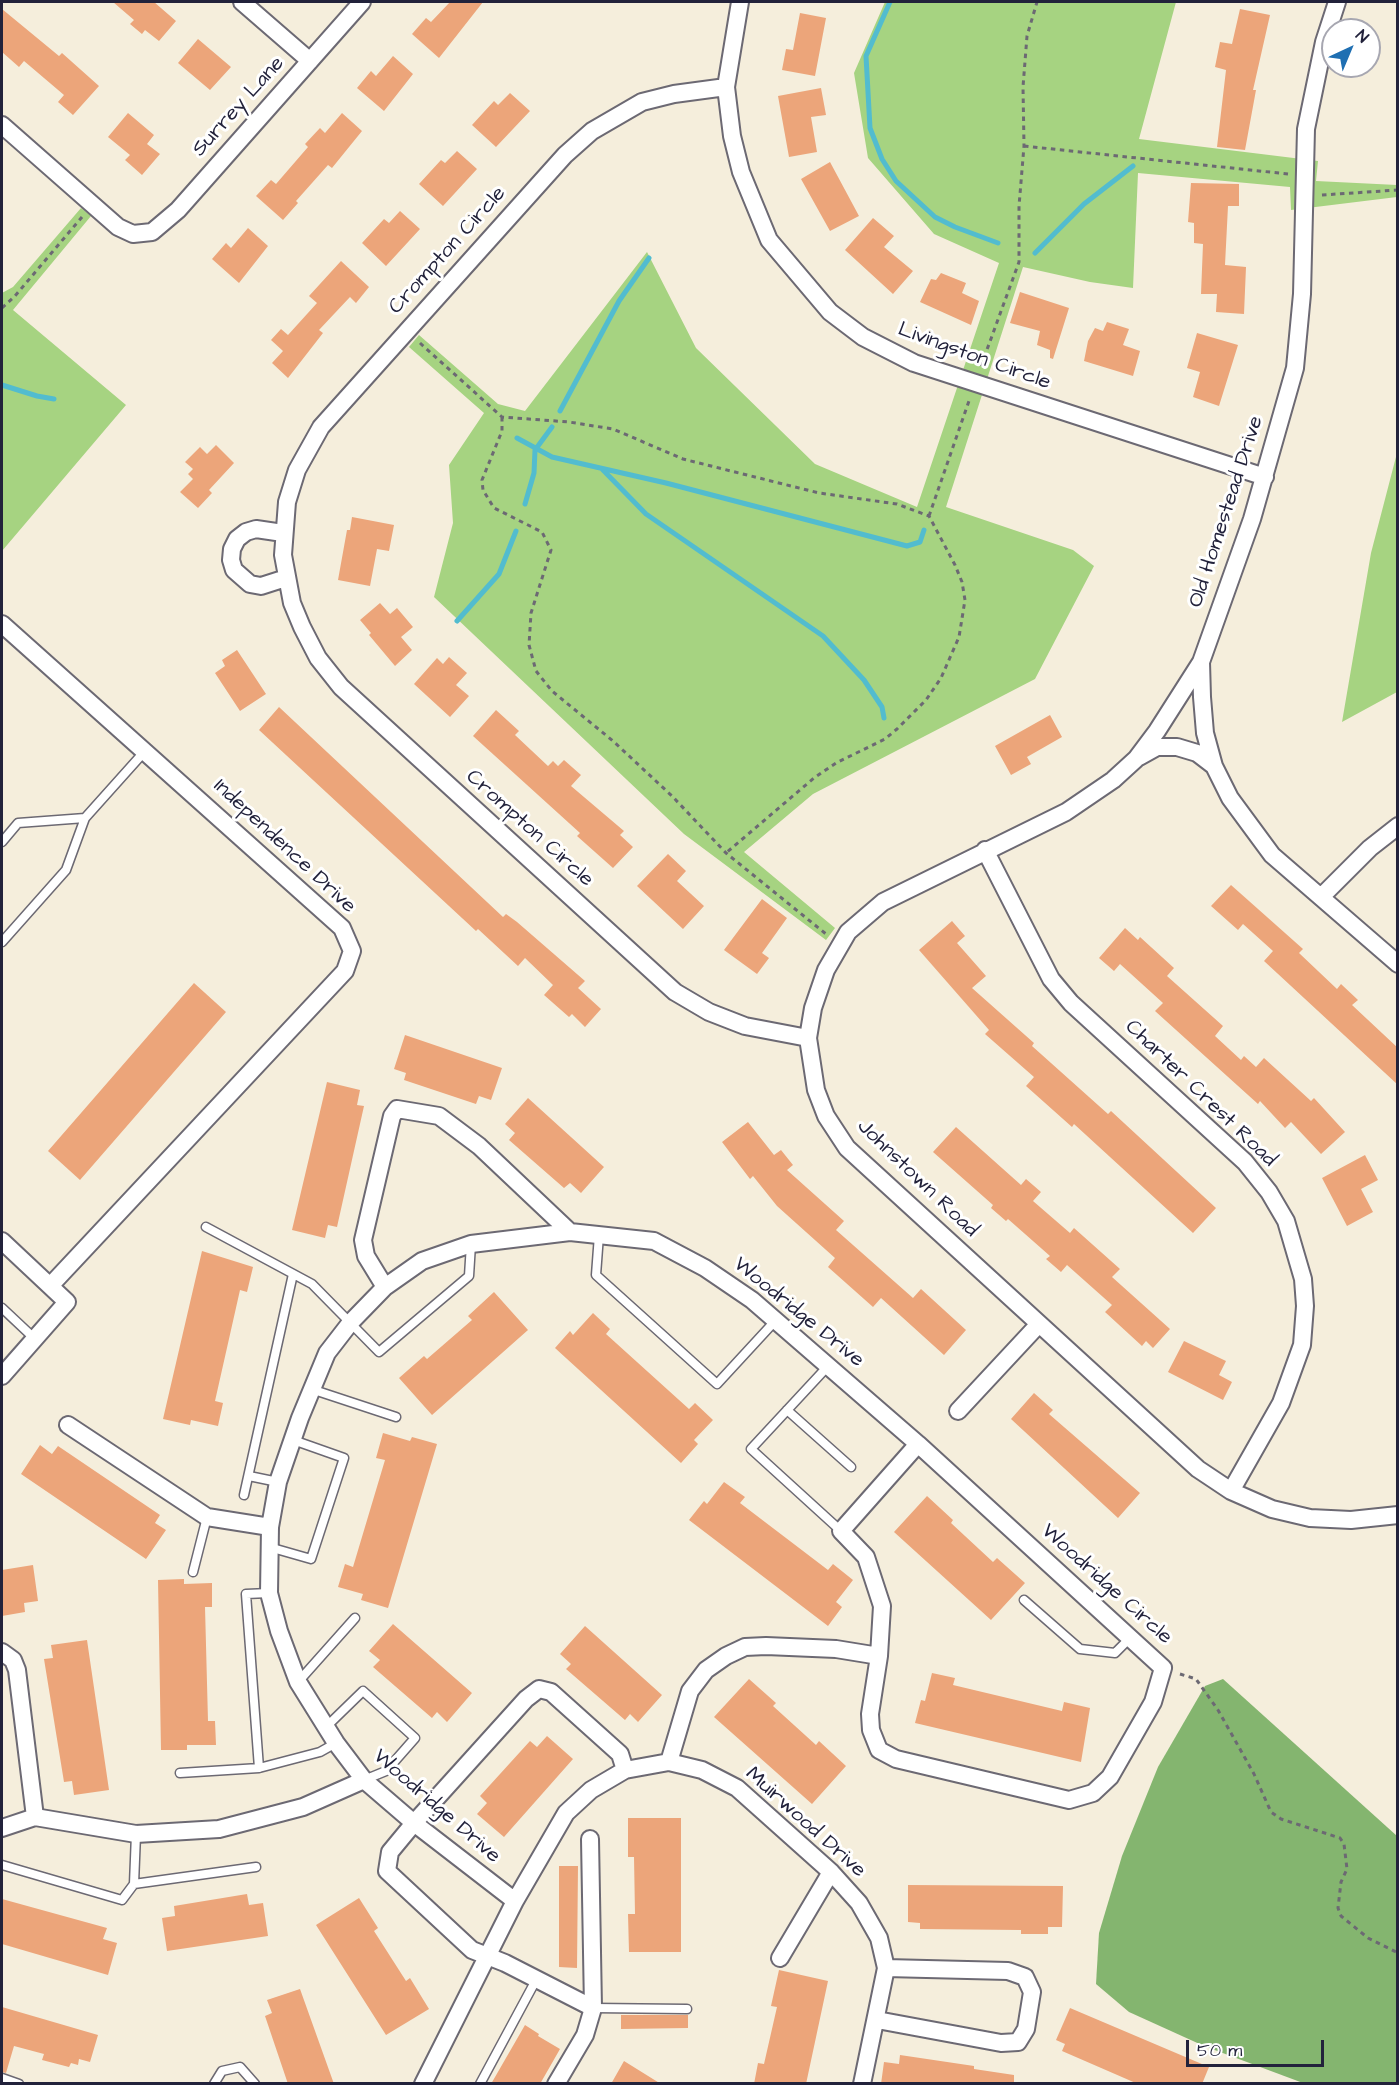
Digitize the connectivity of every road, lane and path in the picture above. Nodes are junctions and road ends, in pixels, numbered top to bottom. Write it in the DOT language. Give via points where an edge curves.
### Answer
graph roads {
  1 [pos="243,2"];
  2 [pos="362,2"];
  3 [pos="740,2"];
  4 [pos="1037,2"];
  5 [pos="1337,2"];
  6 [pos="310,61"];
  7 [pos="726,87"];
  8 [pos="2,125"];
  9 [pos="1024,146"];
  10 [pos="1304,185"];
  11 [pos="1398,190"];
  12 [pos="92,205"];
  13 [pos="2,308"];
  14 [pos="408,331"];
  15 [pos="974,385"];
  16 [pos="502,417"];
  17 [pos="1265,477"];
  18 [pos="929,516"];
  19 [pos="283,533"];
  20 [pos="286,578"];
  21 [pos="2,624"];
  22 [pos="1201,662"];
  23 [pos="145,751"];
  24 [pos="1136,759"];
  25 [pos="1214,766"];
  26 [pos="85,818"];
  27 [pos="1398,826"];
  28 [pos="2,842"];
  29 [pos="985,850"];
  30 [pos="726,853"];
  31 [pos="1321,897"];
  32 [pos="2,942"];
  33 [pos="839,945"];
  34 [pos="1398,964"];
  35 [pos="808,1038"];
  36 [pos="206,1227"];
  37 [pos="570,1232"];
  38 [pos="599,1235"];
  39 [pos="2,1241"];
  40 [pos="471,1244"];
  41 [pos="293,1274"];
  42 [pos="50,1286"];
  43 [pos="385,1287"];
  44 [pos="2,1308"];
  45 [pos="777,1320"];
  46 [pos="351,1322"];
  47 [pos="1039,1324"];
  48 [pos="35,1339"];
  49 [pos="829,1364"];
  50 [pos="2,1376"];
  51 [pos="311,1388"];
  52 [pos="787,1410"];
  53 [pos="958,1411"];
  54 [pos="396,1417"];
  55 [pos="68,1425"];
  56 [pos="293,1440"];
  57 [pos="918,1444"];
  58 [pos="851,1467"];
  59 [pos="249,1476"];
  60 [pos="278,1482"];
  61 [pos="1232,1491"];
  62 [pos="244,1495"];
  63 [pos="1398,1515"];
  64 [pos="207,1517"];
  65 [pos="270,1527"];
  66 [pos="840,1531"];
  67 [pos="269,1547"];
  68 [pos="193,1572"];
  69 [pos="269,1593"];
  70 [pos="1024,1600"];
  71 [pos="355,1618"];
  72 [pos="1130,1638"];
  73 [pos="2,1652"];
  74 [pos="879,1656"];
  75 [pos="1163,1668"];
  76 [pos="298,1682"];
  77 [pos="326,1727"];
  78 [pos="336,1743"];
  79 [pos="669,1762"];
  80 [pos="259,1768"];
  81 [pos="625,1770"];
  82 [pos="180,1773"];
  83 [pos="364,1780"];
  84 [pos="35,1817"];
  85 [pos="414,1823"];
  86 [pos="2,1828"];
  87 [pos="136,1834"];
  88 [pos="590,1839"];
  89 [pos="2,1865"];
  90 [pos="256,1867"];
  91 [pos="831,1872"];
  92 [pos="134,1884"];
  93 [pos="515,1901"];
  94 [pos="1398,1953"];
  95 [pos="487,1957"];
  96 [pos="780,1958"];
  97 [pos="886,1968"];
  98 [pos="536,1980"];
  99 [pos="593,2008"];
  100 [pos="687,2008"];
  101 [pos="876,2020"];
  102 [pos="2,2078"];
  103 [pos="19,2084"];
  104 [pos="214,2084"];
  105 [pos="255,2084"];
  106 [pos="423,2084"];
  107 [pos="480,2084"];
  108 [pos="556,2084"];
  109 [pos="862,2084"];
  1 -- 6 [label="street"];
  2 -- 6 [label="street, Surrey Lane"];
  3 -- 7 [label="street, Livingston Circle"];
  4 -- 9 [label="path" via="1024,65"];
  5 -- 10 [label="street, Old Homestead Drive" via="1324,42 1306,129"];
  6 -- 12 [label="street, Surrey Lane" via="163,225 152,232 133,234"];
  7 -- 14 [label="street, Crompton Circle" via="674,93 642,102 592,130"];
  7 -- 15 [label="street, Livingston Circle" via="732,136 745,182 770,240 815,297 845,325 888,351"];
  8 -- 12 [label="street"];
  9 -- 10 [label="path" via="1289,174"];
  9 -- 15 [label="path" via="1018,262"];
  10 -- 11 [label="path" via="1317,196"];
  10 -- 17 [label="street, Old Homestead Drive" via="1302,294 1295,368"];
  12 -- 13 [label="path"];
  14 -- 16 [label="path"];
  14 -- 19 [label="street, Crompton Circle" via="321,427 297,470"];
  15 -- 17 [label="street, Livingston Circle"];
  15 -- 18 [label="path"];
  16 -- 18 [label="path" via="613,429 694,462 819,493 897,504"];
  16 -- 30 [label="path" via="502,431 482,480 483,490 494,508 542,532 551,550 531,613 529,645 536,671 552,690 657,782"];
  17 -- 22 [label="street, Old Homestead Drive"];
  18 -- 30 [label="path" via="955,565 964,600 959,637 941,678 926,700 885,739 814,778"];
  19 -- 20 [label="street, Crompton Circle"];
  19 -- 20 [label="street" via="256,529 246,532 232,549 231,560 234,570 250,584 261,586"];
  20 -- 35 [label="street, Crompton Circle" via="302,627 318,658 341,687 675,992 709,1012 745,1026"];
  21 -- 23 [label="street, Independence Drive"];
  22 -- 24 [label="street, Johnstown Road"];
  22 -- 25 [label="street, Old Homestead Drive" via="1206,733"];
  23 -- 26 [label="lane"];
  23 -- 42 [label="street, Independence Drive" via="342,928 352,951 345,971"];
  24 -- 25 [label="street" via="1157,747 1177,747 1197,753"];
  24 -- 29 [label="street, Johnstown Road" via="1066,812"];
  25 -- 31 [label="street, Old Homestead Drive" via="1230,798 1272,855"];
  26 -- 28 [label="lane" via="18,823"];
  26 -- 32 [label="lane" via="66,870"];
  27 -- 31 [label="street"];
  29 -- 33 [label="street, Johnstown Road" via="883,902 848,932"];
  29 -- 61 [label="street, Charter Crest Road" via="1051,979 1071,1003 1245,1162 1286,1221 1303,1279 1302,1345 1281,1403"];
  30 -- 33 [label="path"];
  31 -- 34 [label="street, Old Homestead Drive"];
  33 -- 35 [label="street, Johnstown Road" via="816,999"];
  35 -- 47 [label="street, Johnstown Road" via="816,1090 826,1116 847,1148"];
  36 -- 41 [label="lane"];
  37 -- 38 [label="street, Woodridge Drive"];
  37 -- 40 [label="street, Woodridge Drive"];
  37 -- 43 [label="street" via="478,1146 439,1116 397,1109 392,1116 363,1240 366,1256"];
  38 -- 45 [label="street, Woodridge Drive" via="654,1241 705,1268"];
  38 -- 45 [label="lane" via="596,1275 717,1384"];
  39 -- 42 [label="street"];
  40 -- 43 [label="street, Woodridge Drive" via="422,1262"];
  40 -- 46 [label="lane" via="469,1276 379,1352"];
  41 -- 46 [label="lane" via="312,1284"];
  41 -- 59 [label="lane"];
  42 -- 48 [label="street" via="67,1302"];
  43 -- 46 [label="street, Woodridge Drive"];
  44 -- 48 [label="lane"];
  45 -- 49 [label="street, Woodridge Drive"];
  46 -- 51 [label="street, Woodridge Drive" via="327,1353"];
  47 -- 53 [label="street"];
  47 -- 61 [label="street, Johnstown Road" via="1198,1469"];
  48 -- 50 [label="street"];
  49 -- 52 [label="lane"];
  49 -- 57 [label="street, Woodridge Drive"];
  51 -- 54 [label="lane"];
  51 -- 56 [label="street, Woodridge Drive"];
  52 -- 58 [label="lane"];
  52 -- 66 [label="lane" via="751,1449"];
  55 -- 64 [label="street"];
  56 -- 60 [label="street, Woodridge Drive"];
  56 -- 67 [label="lane" via="344,1458 311,1559"];
  57 -- 66 [label="street"];
  57 -- 72 [label="street, Woodridge Circle"];
  59 -- 60 [label="lane"];
  59 -- 62 [label="lane"];
  60 -- 65 [label="street, Woodridge Drive"];
  61 -- 63 [label="street, Johnstown Road" via="1272,1509 1310,1518 1350,1520"];
  64 -- 65 [label="street"];
  64 -- 68 [label="lane"];
  65 -- 67 [label="street, Woodridge Drive"];
  66 -- 74 [label="street, Woodridge Circle" via="866,1557 882,1606"];
  67 -- 69 [label="street, Woodridge Drive"];
  69 -- 76 [label="street, Woodridge Drive"];
  69 -- 80 [label="lane" via="246,1594"];
  70 -- 72 [label="lane" via="1080,1649 1115,1653"];
  71 -- 76 [label="lane"];
  72 -- 75 [label="street, Woodridge Circle"];
  73 -- 84 [label="street" via="13,1660 17,1670"];
  74 -- 75 [label="street, Woodridge Circle" via="870,1714 879,1750 896,1760 1069,1800 1093,1793 1110,1777 1153,1702"];
  74 -- 79 [label="street" via="766,1646 745,1647 726,1656 706,1670 690,1691"];
  75 -- 94 [label="path" via="1196,1679 1218,1710 1271,1812 1281,1819 1340,1838 1347,1869 1341,1882 1341,1916 1368,1938"];
  76 -- 77 [label="street, Woodridge Drive"];
  77 -- 78 [label="street, Woodridge Drive"];
  77 -- 83 [label="lane" via="363,1691 415,1738 386,1771"];
  78 -- 80 [label="lane" via="320,1752"];
  78 -- 83 [label="street, Woodridge Drive"];
  79 -- 81 [label="street, Muirwood Drive"];
  79 -- 91 [label="street, Muirwood Drive" via="702,1770 737,1788"];
  80 -- 82 [label="lane"];
  81 -- 85 [label="street" via="620,1754 551,1692 539,1689"];
  81 -- 93 [label="street, Muirwood Drive" via="591,1790 566,1813"];
  83 -- 85 [label="street, Woodridge Drive"];
  83 -- 87 [label="street" via="303,1807 219,1829"];
  84 -- 86 [label="street"];
  84 -- 87 [label="street"];
  85 -- 93 [label="street, Woodridge Drive"];
  85 -- 95 [label="street" via="390,1852 387,1871 472,1950"];
  87 -- 92 [label="lane"];
  88 -- 99 [label="street"];
  89 -- 92 [label="lane" via="122,1900"];
  90 -- 92 [label="lane"];
  91 -- 96 [label="street"];
  91 -- 97 [label="street, Muirwood Drive" via="859,1903 879,1938"];
  93 -- 95 [label="street, Muirwood Drive"];
  95 -- 98 [label="street"];
  95 -- 106 [label="street, Muirwood Drive"];
  97 -- 101 [label="street, Muirwood Drive"];
  97 -- 101 [label="street" via="1008,1971 1025,1977 1032,1992 1026,2029 1018,2042 1001,2043"];
  98 -- 99 [label="street"];
  98 -- 107 [label="lane"];
  99 -- 100 [label="lane"];
  99 -- 108 [label="street" via="585,2035"];
  101 -- 109 [label="street, Muirwood Drive"];
  102 -- 103 [label="lane"];
  104 -- 105 [label="lane" via="222,2072 240,2067"];
}
